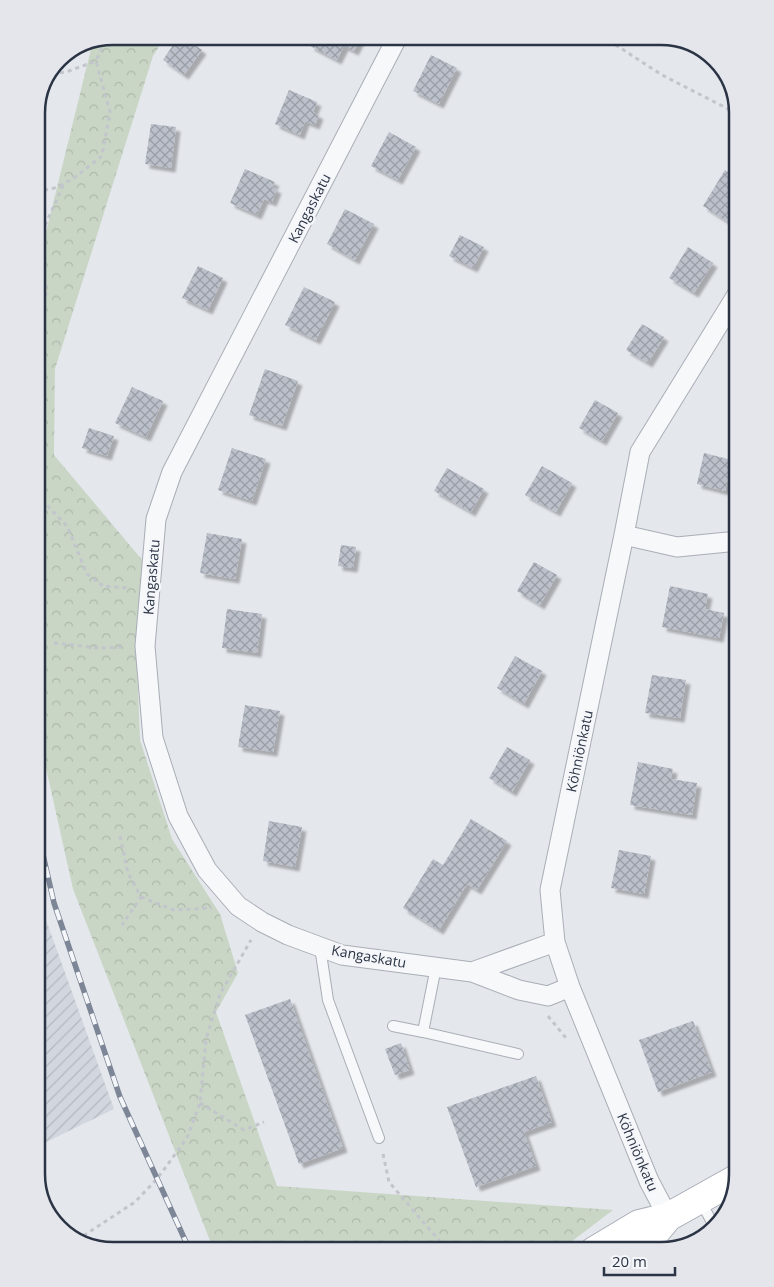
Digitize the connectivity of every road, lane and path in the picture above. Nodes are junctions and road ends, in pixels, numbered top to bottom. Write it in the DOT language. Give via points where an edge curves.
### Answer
graph roads {
  1 [pos="393,45"];
  2 [pos="616,45"];
  3 [pos="103,46"];
  4 [pos="96,61"];
  5 [pos="58,73"];
  6 [pos="729,109"];
  7 [pos="64,184"];
  8 [pos="45,191"];
  9 [pos="45,225"];
  10 [pos="45,281"];
  11 [pos="45,297"];
  12 [pos="729,308"];
  13 [pos="45,503"];
  14 [pos="624,535"];
  15 [pos="729,542"];
  16 [pos="150,589"];
  17 [pos="54,643"];
  18 [pos="145,646"];
  19 [pos="120,836"];
  20 [pos="141,897"];
  21 [pos="238,906"];
  22 [pos="262,922"];
  23 [pos="122,925"];
  24 [pos="555,942"];
  25 [pos="320,947"];
  26 [pos="436,967"];
  27 [pos="472,972"];
  28 [pos="570,987"];
  29 [pos="545,1013"];
  30 [pos="393,1026"];
  31 [pos="423,1032"];
  32 [pos="572,1043"];
  33 [pos="518,1054"];
  34 [pos="200,1103"];
  35 [pos="264,1122"];
  36 [pos="379,1138"];
  37 [pos="728,1184"];
  38 [pos="700,1200"];
  39 [pos="668,1217"];
  40 [pos="711,1220"];
  41 [pos="85,1236"];
  42 [pos="440,1242"];
  43 [pos="609,1242"];
  44 [pos="647,1242"];
  1 -- 16 [label="street, Kangaskatu" via="172,472 156,519"];
  2 -- 6 [label="path" via="662,75"];
  3 -- 4 [label="path"];
  4 -- 5 [label="path"];
  4 -- 7 [label="path" via="110,112 102,156"];
  7 -- 8 [label="path"];
  7 -- 9 [label="path"];
  10 -- 11 [label="path"];
  12 -- 14 [label="street, Köhniönkatu" via="640,452"];
  13 -- 16 [label="path" via="67,526 86,574 103,586"];
  14 -- 15 [label="street" via="677,547"];
  14 -- 24 [label="street, Köhniönkatu" via="550,890"];
  16 -- 18 [label="street, Kangaskatu"];
  17 -- 18 [label="path" via="98,648"];
  18 -- 21 [label="street, Kangaskatu" via="153,738 178,816 207,870"];
  19 -- 20 [label="path" via="128,873"];
  20 -- 21 [label="path" via="174,910"];
  20 -- 23 [label="path"];
  21 -- 22 [label="street, Kangaskatu"];
  22 -- 25 [label="street, Kangaskatu"];
  22 -- 34 [label="path" via="220,994 206,1039"];
  24 -- 27 [label="street, Kangaskatu"];
  24 -- 28 [label="street, Köhniönkatu"];
  25 -- 26 [label="street, Kangaskatu" via="342,955"];
  25 -- 36 [label="lane" via="328,1000"];
  26 -- 27 [label="street, Kangaskatu"];
  26 -- 31 [label="lane"];
  27 -- 28 [label="street, Kangaskatu" via="519,990 548,996"];
  28 -- 39 [label="street, Köhniönkatu" via="649,1181"];
  29 -- 32 [label="path"];
  30 -- 31 [label="lane"];
  31 -- 33 [label="lane"];
  34 -- 35 [label="path" via="244,1130"];
  34 -- 41 [label="path" via="187,1138 157,1179 135,1202"];
  36 -- 42 [label="path" via="389,1182"];
  37 -- 38 [label="street"];
  38 -- 39 [label="street"];
  38 -- 40 [label="lane"];
  39 -- 43 [label="street" via="639,1224"];
  39 -- 44 [label="street"];
}
